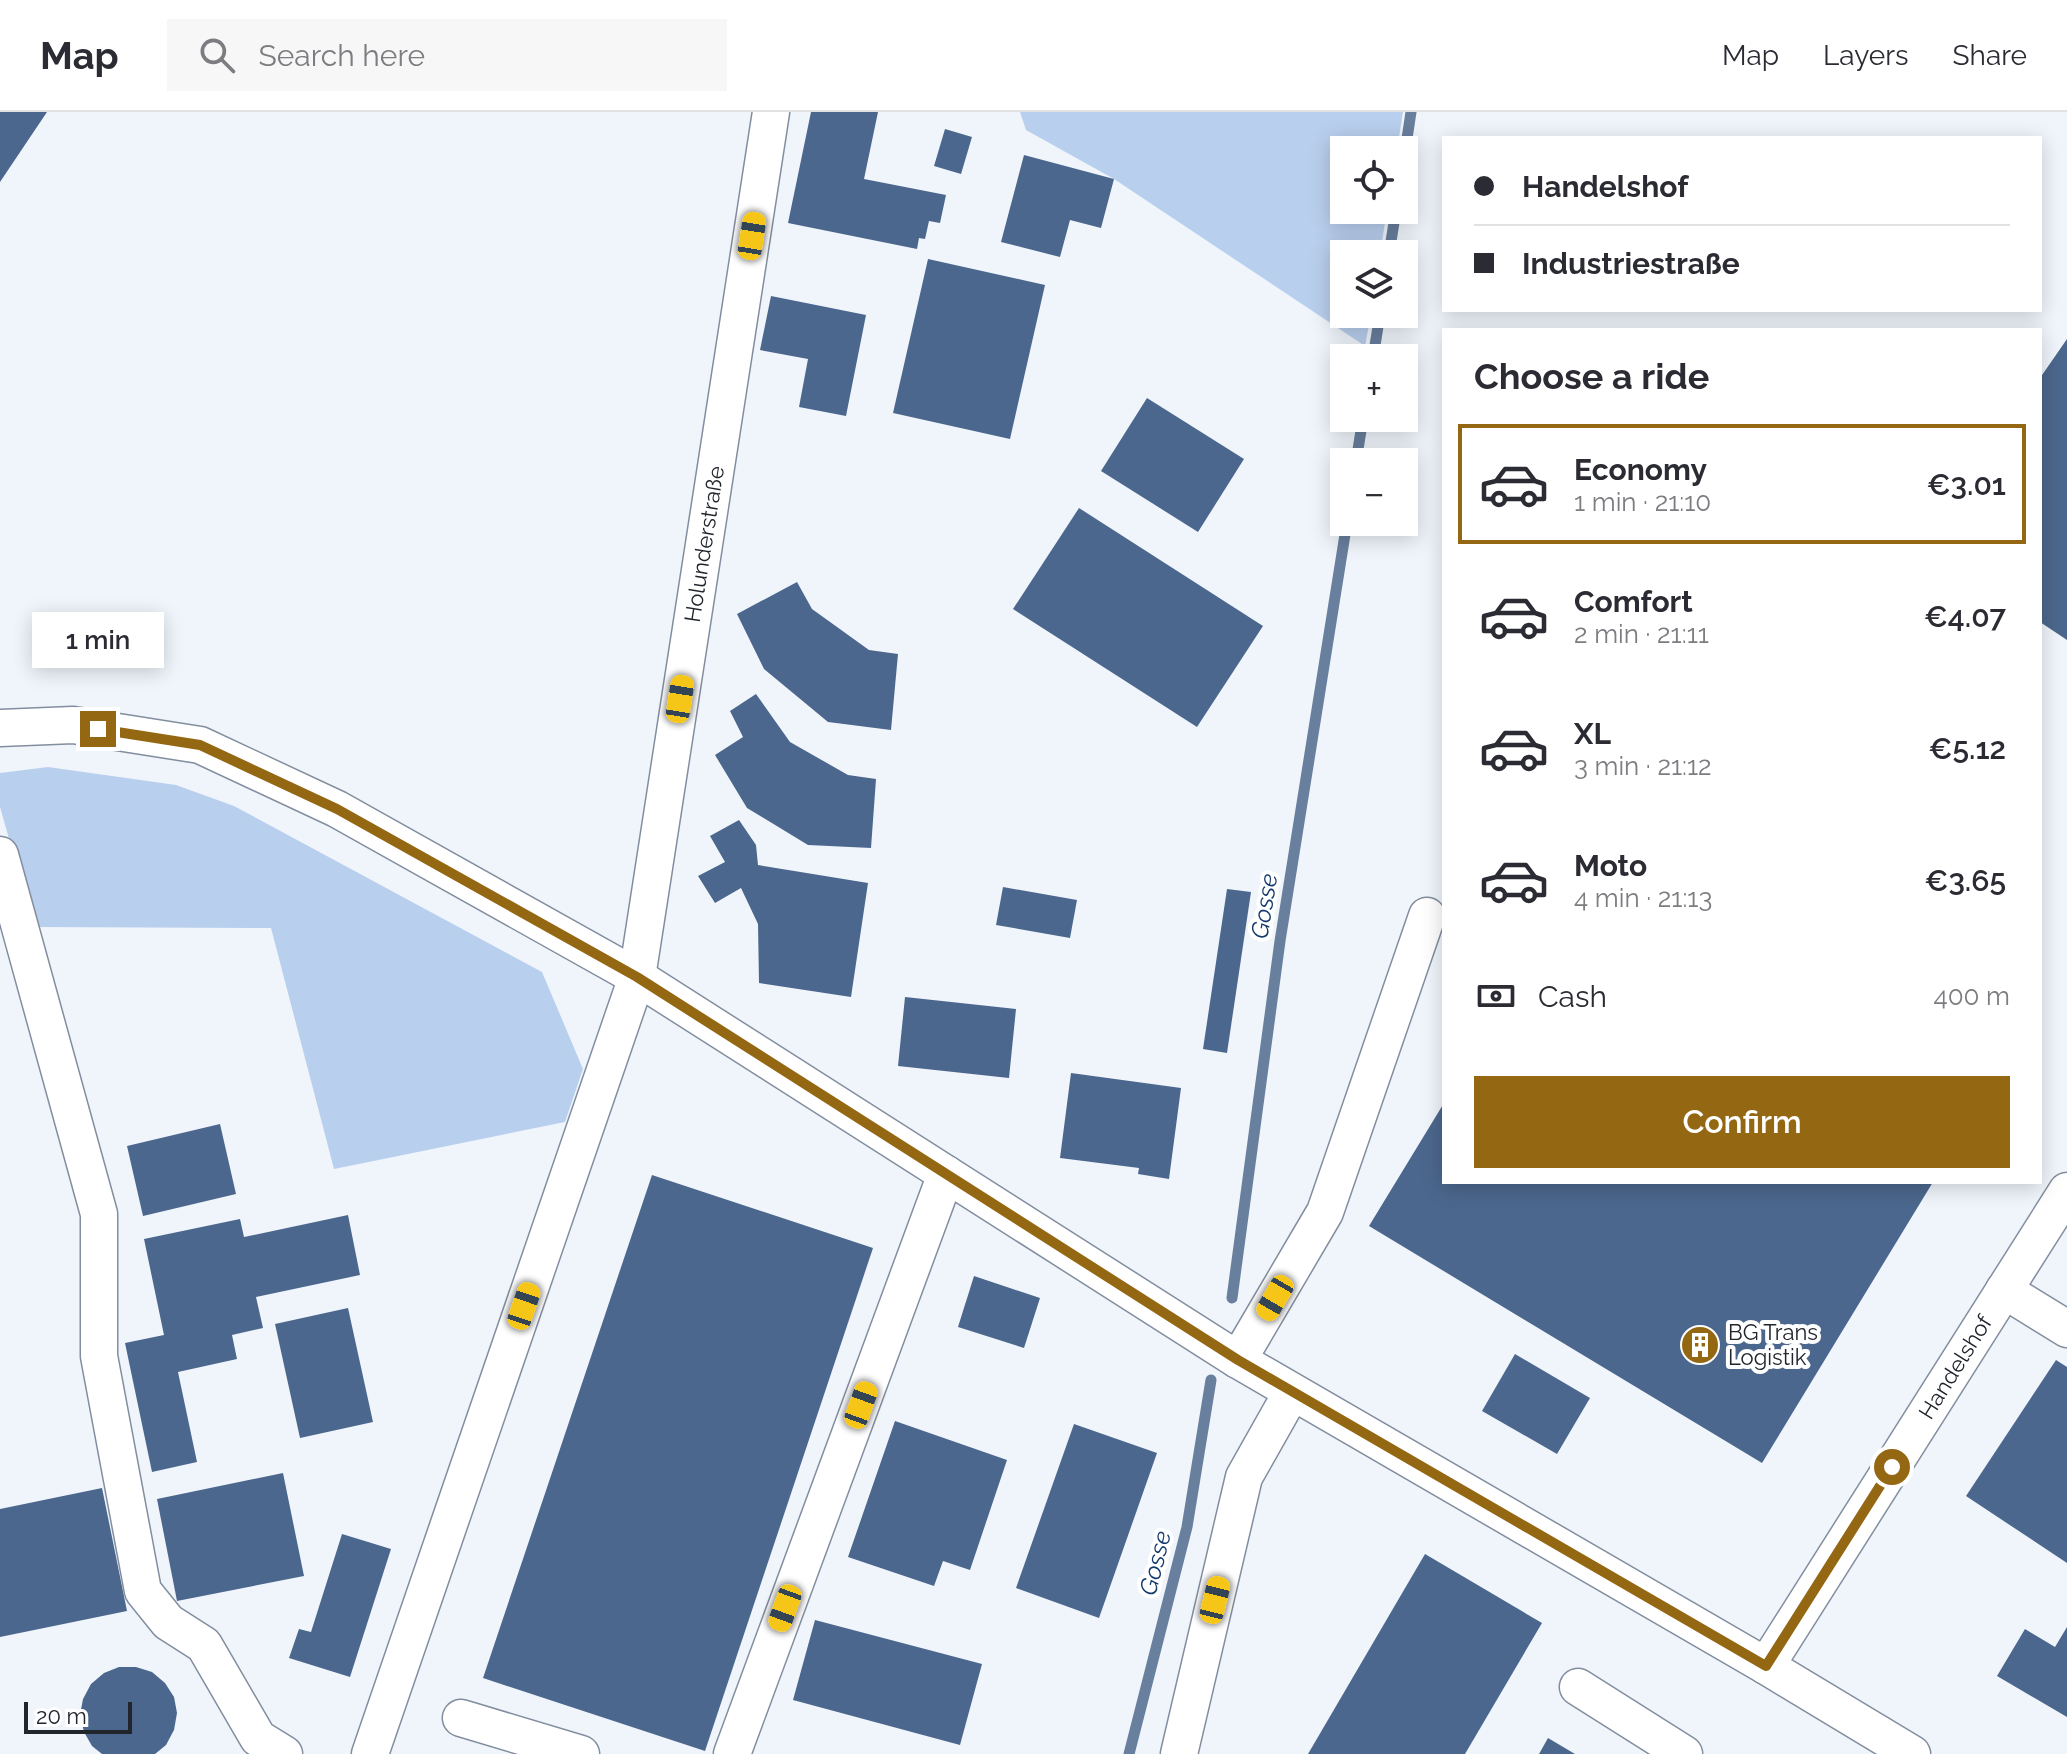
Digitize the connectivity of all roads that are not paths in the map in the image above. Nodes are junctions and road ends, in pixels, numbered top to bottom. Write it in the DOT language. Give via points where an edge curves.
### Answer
graph roads {
  1 [pos="771,112"];
  2 [pos="0,728"];
  3 [pos="0,855"];
  4 [pos="1427,916"];
  5 [pos="637,977"];
  6 [pos="946,1174"];
  7 [pos="2067,1191"];
  8 [pos="2004,1290"];
  9 [pos="2067,1329"];
  10 [pos="1238,1360"];
  11 [pos="1292,1392"];
  12 [pos="1766,1666"];
  13 [pos="1578,1687"];
  14 [pos="461,1718"];
  15 [pos="284,1754"];
  16 [pos="370,1754"];
  17 [pos="581,1754"];
  18 [pos="732,1754"];
  19 [pos="1179,1754"];
  20 [pos="1684,1754"];
  21 [pos="1912,1754"];
  1 -- 5 [label="street, Holunderstraße"];
  2 -- 5 [label="street" via="73,725 200,745 337,809"];
  3 -- 15 [label="street" via="99,1214 99,1356 143,1591 168,1622 204,1645 258,1738"];
  4 -- 10 [label="street" via="1325,1212"];
  5 -- 6 [label="street"];
  5 -- 16 [label="street, Holunderstraße"];
  6 -- 10 [label="street"];
  6 -- 18 [label="street"];
  7 -- 8 [label="street, Handelshof"];
  8 -- 9 [label="street"];
  8 -- 12 [label="street, Handelshof"];
  10 -- 11 [label="street"];
  11 -- 12 [label="street"];
  11 -- 19 [label="street" via="1244,1477"];
  12 -- 21 [label="street"];
  13 -- 20 [label="street"];
  14 -- 17 [label="street"];
}
